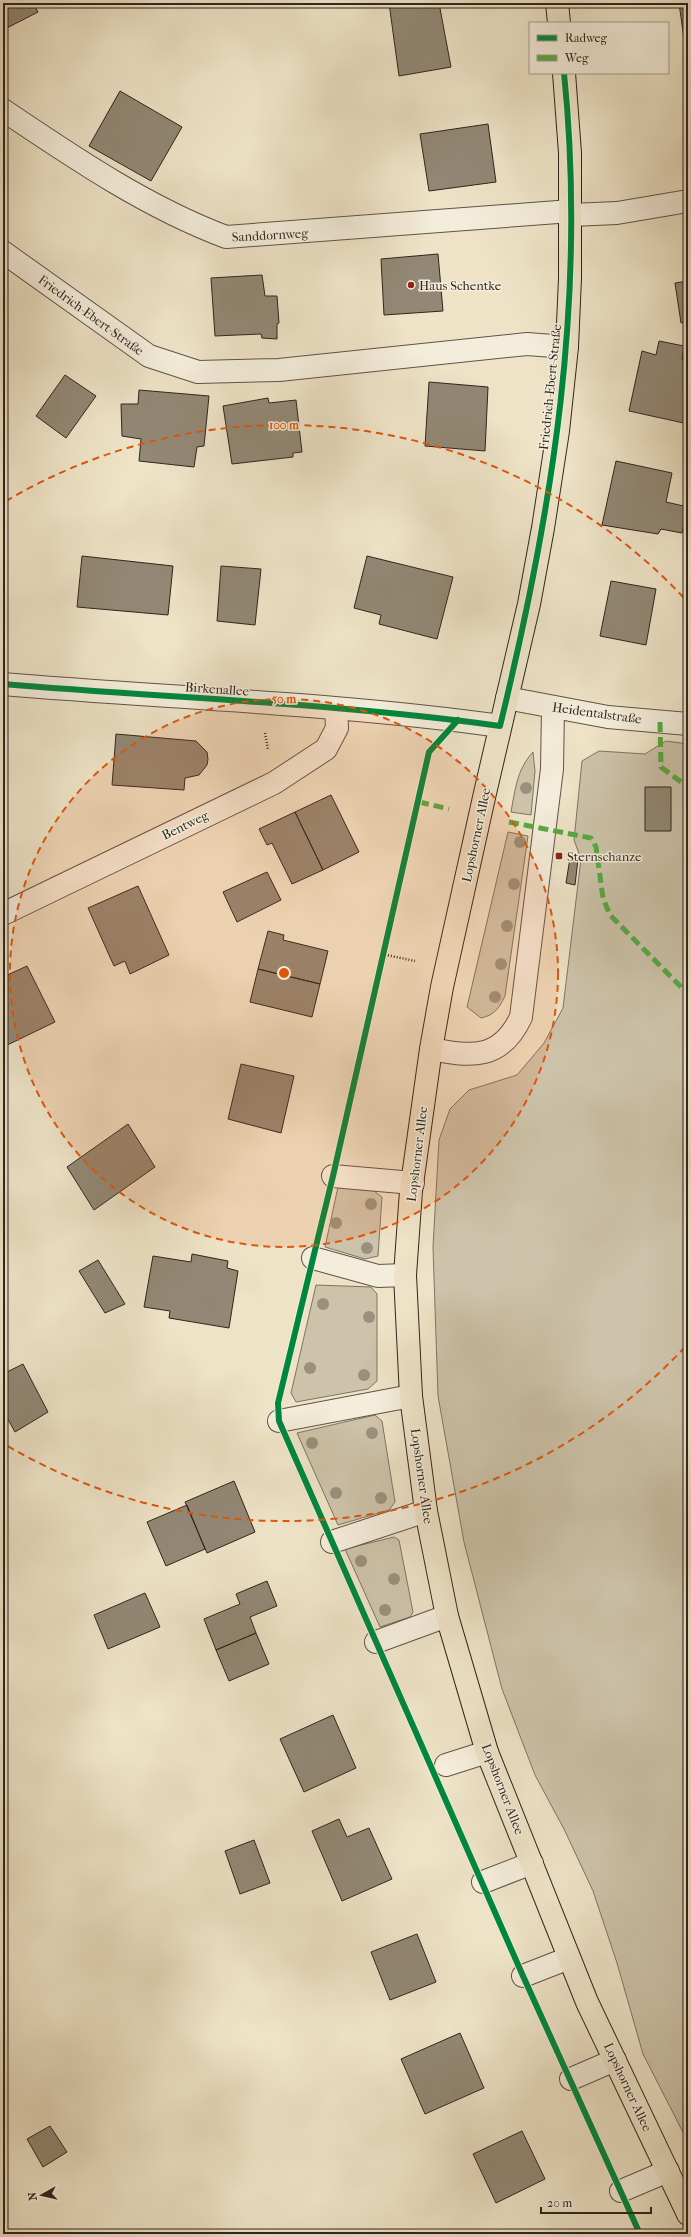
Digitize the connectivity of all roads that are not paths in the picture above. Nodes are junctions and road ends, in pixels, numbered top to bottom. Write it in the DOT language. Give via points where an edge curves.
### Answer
graph roads {
  1 [pos="557,3"];
  2 [pos="559,22"];
  3 [pos="564,74"];
  4 [pos="3,110"];
  5 [pos="688,201"];
  6 [pos="571,213"];
  7 [pos="3,252"];
  8 [pos="567,347"];
  9 [pos="3,684"];
  10 [pos="506,698"];
  11 [pos="553,708"];
  12 [pos="336,709"];
  13 [pos="688,724"];
  14 [pos="500,726"];
  15 [pos="3,914"];
  16 [pos="431,1049"];
  17 [pos="333,1176"];
  18 [pos="413,1183"];
  19 [pos="313,1258"];
  20 [pos="405,1275"];
  21 [pos="411,1396"];
  22 [pos="279,1421"];
  23 [pos="426,1511"];
  24 [pos="332,1542"];
  25 [pos="447,1616"];
  26 [pos="376,1642"];
  27 [pos="487,1752"];
  28 [pos="446,1765"];
  29 [pos="532,1863"];
  30 [pos="483,1882"];
  31 [pos="569,1958"];
  32 [pos="524,1976"];
  33 [pos="615,2060"];
  34 [pos="571,2079"];
  35 [pos="668,2171"];
  36 [pos="621,2191"];
  37 [pos="688,2214"];
  1 -- 2 [label="main road"];
  3 -- 6 [label="main road, Friedrich-Ebert-Straße"];
  4 -- 6 [label="street, Sanddornweg" via="143,197 200,227 226,237"];
  5 -- 6 [label="street" via="617,213"];
  6 -- 8 [label="main road, Friedrich-Ebert-Straße"];
  7 -- 8 [label="street, Friedrich-Ebert-Straße" via="149,356 198,372 279,370 527,344"];
  8 -- 10 [label="main road, Friedrich-Ebert-Straße" via="544,528"];
  9 -- 12 [label="street, Birkenallee"];
  10 -- 11 [label="street, Heidentalstraße"];
  10 -- 14 [label="main road, Lopshorner Allee"];
  11 -- 13 [label="street, Heidentalstraße" via="608,717"];
  11 -- 16 [label="street" via="552,769 521,1017 514,1032 501,1045 483,1054 464,1055"];
  12 -- 14 [label="street, Birkenallee"];
  12 -- 15 [label="street, Bentweg" via="337,728 326,749 274,783"];
  14 -- 16 [label="main road, Lopshorner Allee" via="442,987"];
  16 -- 18 [label="main road, Lopshorner Allee"];
  17 -- 18 [label="street"];
  18 -- 20 [label="main road, Lopshorner Allee"];
  19 -- 20 [label="street" via="378,1276"];
  20 -- 21 [label="main road, Lopshorner Allee"];
  21 -- 22 [label="street"];
  21 -- 23 [label="main road, Lopshorner Allee"];
  23 -- 24 [label="street"];
  23 -- 25 [label="main road, Lopshorner Allee"];
  25 -- 26 [label="street"];
  25 -- 27 [label="main road, Lopshorner Allee"];
  27 -- 28 [label="street"];
  27 -- 29 [label="main road, Lopshorner Allee"];
  29 -- 30 [label="street"];
  29 -- 31 [label="main road, Lopshorner Allee"];
  31 -- 32 [label="street"];
  31 -- 33 [label="main road, Lopshorner Allee"];
  33 -- 34 [label="street"];
  33 -- 35 [label="main road, Lopshorner Allee"];
  35 -- 36 [label="street"];
  35 -- 37 [label="main road, Lopshorner Allee"];
}
